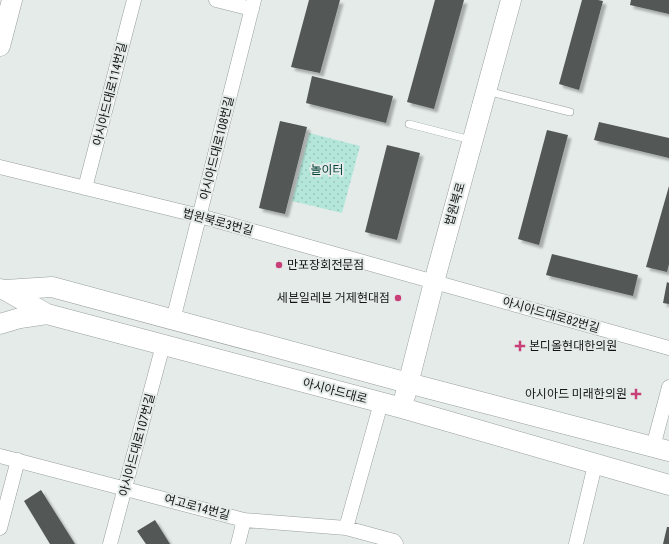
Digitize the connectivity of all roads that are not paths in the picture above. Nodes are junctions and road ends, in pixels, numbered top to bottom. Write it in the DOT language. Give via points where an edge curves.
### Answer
graph roads {
  1 [pos="12,0"];
  2 [pos="134,0"];
  3 [pos="216,0"];
  4 [pos="511,0"];
  5 [pos="253,5"];
  6 [pos="0,46"];
  7 [pos="486,90"];
  8 [pos="570,112"];
  9 [pos="409,124"];
  10 [pos="473,140"];
  11 [pos="0,167"];
  12 [pos="85,188"];
  13 [pos="200,216"];
  14 [pos="434,282"];
  15 [pos="3,290"];
  16 [pos="47,314"];
  17 [pos="173,320"];
  18 [pos="0,324"];
  19 [pos="163,345"];
  20 [pos="669,348"];
  21 [pos="408,383"];
  22 [pos="669,387"];
  23 [pos="381,403"];
  24 [pos="402,408"];
  25 [pos="661,449"];
  26 [pos="0,456"];
  27 [pos="18,460"];
  28 [pos="596,465"];
  29 [pos="669,485"];
  30 [pos="125,488"];
  31 [pos="244,520"];
  32 [pos="0,528"];
  33 [pos="346,528"];
  34 [pos="110,544"];
  35 [pos="238,544"];
  36 [pos="396,544"];
  37 [pos="576,544"];
  1 -- 6 [label="main road"];
  2 -- 12 [label="street, 아시아드대로114번길"];
  3 -- 5 [label="street"];
  4 -- 7 [label="main road, 법원북로"];
  5 -- 13 [label="street, 아시아드대로108번길"];
  7 -- 8 [label="lane"];
  7 -- 10 [label="main road, 법원북로"];
  9 -- 10 [label="lane"];
  10 -- 14 [label="main road, 법원북로"];
  11 -- 12 [label="street, 법원북로3번길"];
  12 -- 13 [label="street, 법원북로3번길"];
  13 -- 14 [label="street, 법원북로3번길"];
  13 -- 17 [label="street, 아시아드대로108번길"];
  14 -- 20 [label="street, 아시아드대로82번길"];
  14 -- 21 [label="main road, 법원북로"];
  15 -- 16 [label="main road, 아시아드대로"];
  15 -- 17 [label="main road, 아시아드대로" via="52,287"];
  16 -- 18 [label="main road"];
  16 -- 19 [label="main road, 아시아드대로"];
  17 -- 21 [label="main road, 아시아드대로"];
  19 -- 23 [label="main road, 아시아드대로"];
  19 -- 30 [label="street, 아시아드대로107번길"];
  21 -- 24 [label="main road, 법원북로"];
  21 -- 25 [label="main road, 아시아드대로"];
  22 -- 25 [label="street"];
  23 -- 24 [label="main road, 아시아드대로"];
  23 -- 33 [label="street"];
  24 -- 28 [label="main road, 아시아드대로"];
  26 -- 27 [label="street, 여고로14번길"];
  27 -- 30 [label="street, 여고로14번길"];
  27 -- 32 [label="street"];
  28 -- 29 [label="main road, 아시아드대로"];
  28 -- 37 [label="street"];
  30 -- 31 [label="street, 여고로14번길"];
  30 -- 34 [label="street, 아시아드대로107번길"];
  31 -- 33 [label="street, 여고로14번길"];
  31 -- 35 [label="street"];
  33 -- 36 [label="street, 여고로14번길" via="394,541"];
}
